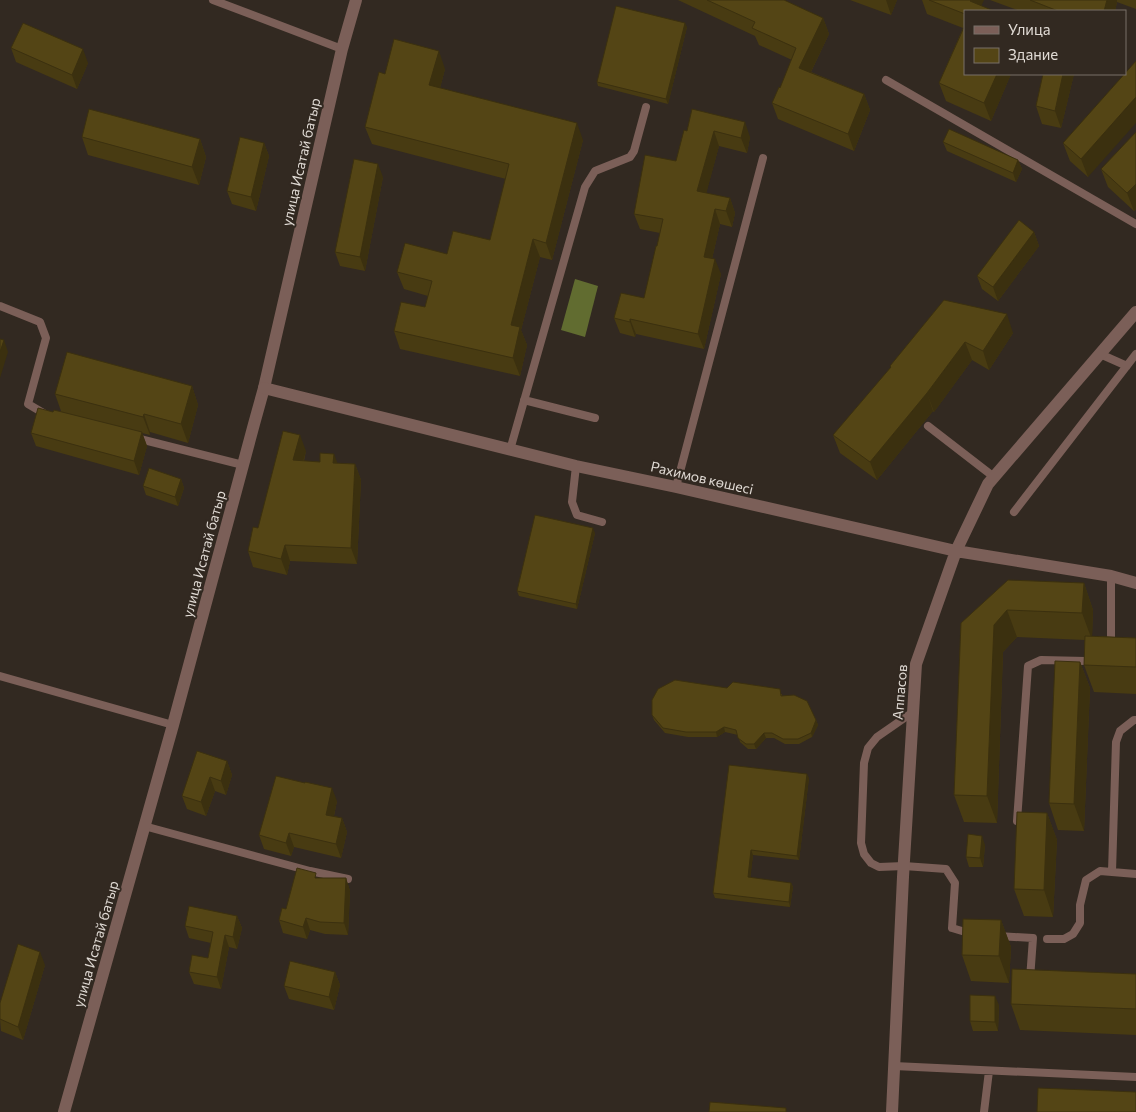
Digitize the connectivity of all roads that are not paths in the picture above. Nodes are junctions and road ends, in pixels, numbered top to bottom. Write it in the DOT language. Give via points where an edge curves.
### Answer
graph roads {
  1 [pos="213,0"];
  2 [pos="356,0"];
  3 [pos="342,49"];
  4 [pos="886,80"];
  5 [pos="646,107"];
  6 [pos="763,158"];
  7 [pos="1136,224"];
  8 [pos="0,306"];
  9 [pos="1136,312"];
  10 [pos="1100,354"];
  11 [pos="1136,354"];
  12 [pos="1127,366"];
  13 [pos="264,388"];
  14 [pos="524,400"];
  15 [pos="54,417"];
  16 [pos="595,418"];
  17 [pos="928,426"];
  18 [pos="130,436"];
  19 [pos="510,450"];
  20 [pos="243,465"];
  21 [pos="576,466"];
  22 [pos="994,477"];
  23 [pos="676,487"];
  24 [pos="1014,512"];
  25 [pos="602,522"];
  26 [pos="956,552"];
  27 [pos="1111,576"];
  28 [pos="1136,583"];
  29 [pos="0,676"];
  30 [pos="913,712"];
  31 [pos="1136,720"];
  32 [pos="173,725"];
  33 [pos="1017,824"];
  34 [pos="144,826"];
  35 [pos="904,866"];
  36 [pos="1112,872"];
  37 [pos="1136,874"];
  38 [pos="348,878"];
  39 [pos="978,935"];
  40 [pos="987,936"];
  41 [pos="1047,939"];
  42 [pos="1031,988"];
  43 [pos="894,1066"];
  44 [pos="989,1071"];
  45 [pos="1136,1078"];
  46 [pos="64,1112"];
  47 [pos="892,1112"];
  48 [pos="984,1112"];
  1 -- 3 [label="lane"];
  2 -- 3 [label="street, улица Исатай батыр"];
  3 -- 13 [label="street, улица Исатай батыр"];
  4 -- 7 [label="lane"];
  5 -- 14 [label="lane" via="630,157 596,171 585,187"];
  6 -- 23 [label="lane"];
  8 -- 15 [label="lane" via="40,322 46,338 28,404"];
  9 -- 10 [label="street, Аппасов"];
  10 -- 12 [label="lane"];
  10 -- 22 [label="street, Аппасов"];
  11 -- 12 [label="lane"];
  12 -- 24 [label="lane"];
  13 -- 19 [label="street, Рахимов көшесі"];
  13 -- 20 [label="street, улица Исатай батыр"];
  14 -- 16 [label="lane"];
  14 -- 19 [label="lane"];
  17 -- 22 [label="lane"];
  18 -- 20 [label="lane"];
  19 -- 21 [label="street, Рахимов көшесі"];
  20 -- 32 [label="street, улица Исатай батыр"];
  21 -- 23 [label="street, Рахимов көшесі"];
  21 -- 25 [label="lane" via="572,502 577,515"];
  22 -- 26 [label="street, Аппасов"];
  23 -- 26 [label="street, Рахимов көшесі"];
  26 -- 27 [label="street, Рахимов көшесі"];
  26 -- 30 [label="street, Аппасов" via="916,664"];
  27 -- 28 [label="street, Рахимов көшесі"];
  27 -- 33 [label="lane" via="1110,644 1086,661 1041,660 1028,666"];
  29 -- 32 [label="lane"];
  30 -- 35 [label="street, Аппасов"];
  30 -- 35 [label="lane" via="876,737 868,748 864,763 861,843 864,854 879,867"];
  31 -- 36 [label="lane" via="1120,731 1116,742"];
  32 -- 34 [label="street, улица Исатай батыр"];
  34 -- 38 [label="lane"];
  34 -- 46 [label="street, улица Исатай батыр"];
  35 -- 39 [label="lane" via="946,869 955,882 952,928"];
  35 -- 43 [label="street, Аппасов"];
  36 -- 37 [label="lane"];
  36 -- 41 [label="lane" via="1100,872 1086,880 1080,923 1073,934 1064,939"];
  40 -- 42 [label="lane" via="1033,938"];
  43 -- 44 [label="lane"];
  43 -- 47 [label="street, Аппасов"];
  44 -- 45 [label="lane"];
  44 -- 48 [label="lane"];
}
